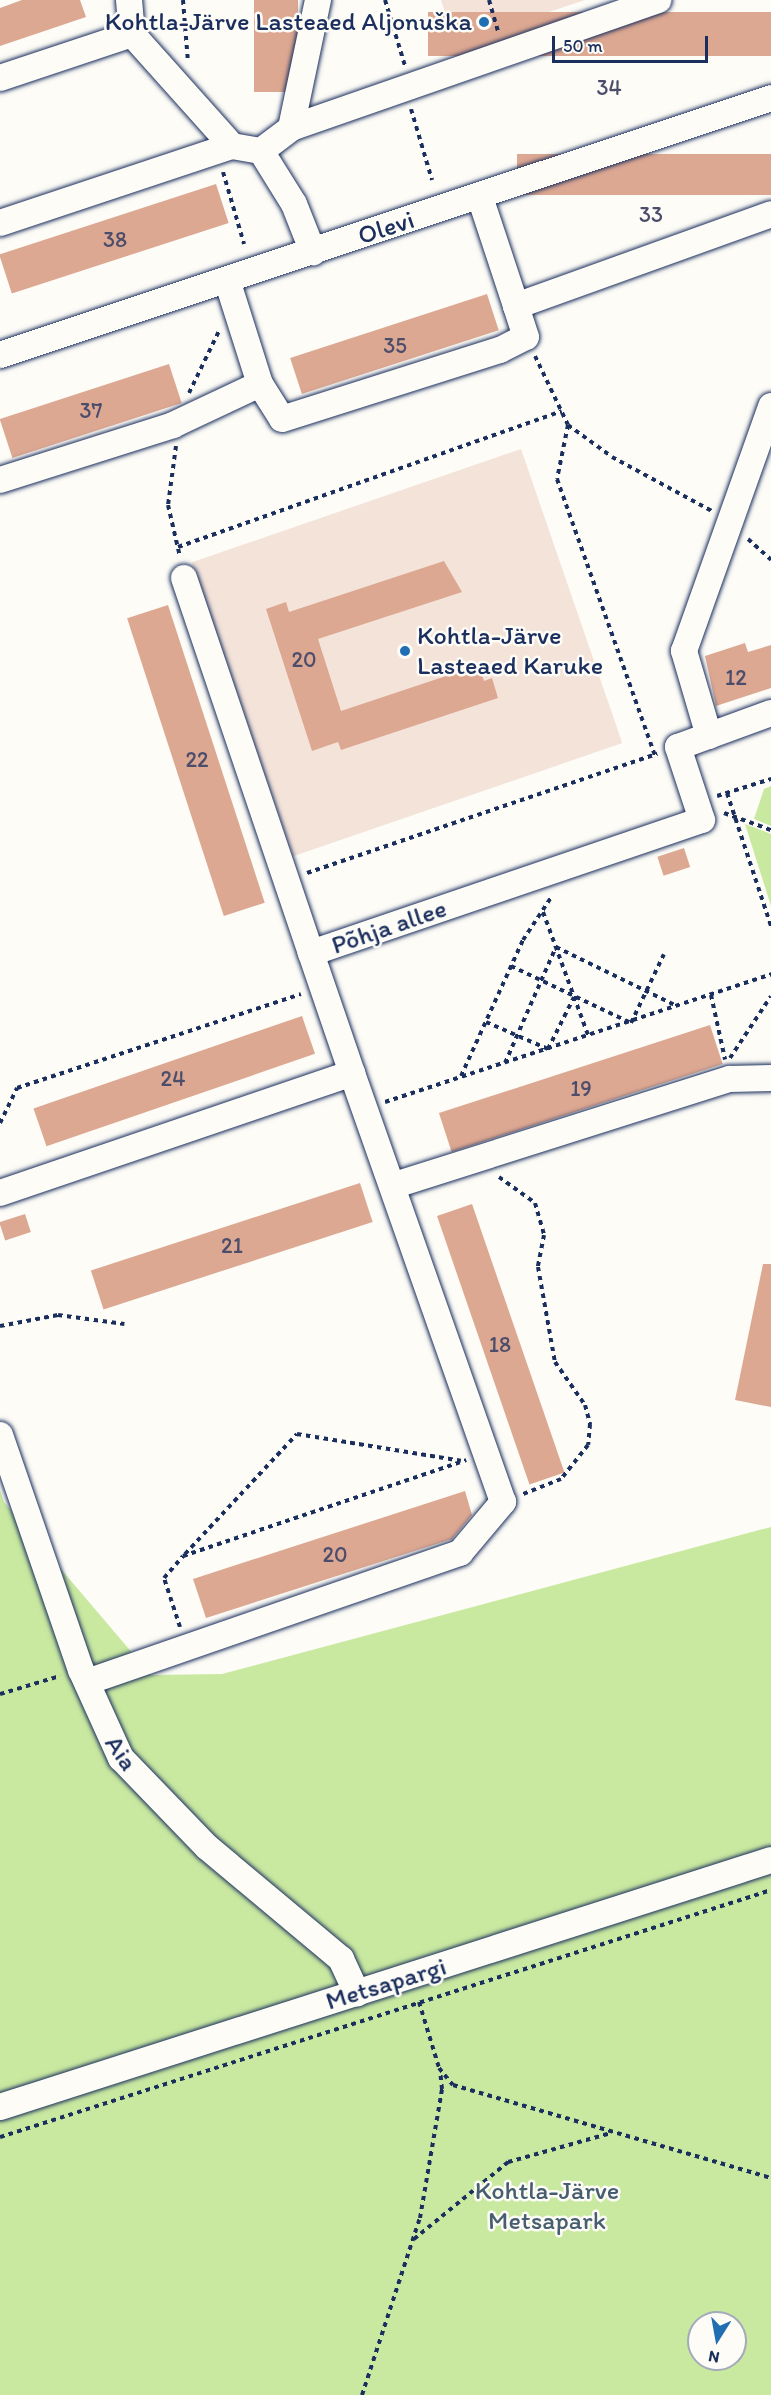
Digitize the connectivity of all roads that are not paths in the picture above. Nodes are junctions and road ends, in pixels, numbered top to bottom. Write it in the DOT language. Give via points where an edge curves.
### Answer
graph roads {
  1 [pos="129,0"];
  2 [pos="318,0"];
  3 [pos="658,0"];
  4 [pos="132,34"];
  5 [pos="0,78"];
  6 [pos="771,98"];
  7 [pos="291,128"];
  8 [pos="224,149"];
  9 [pos="261,151"];
  10 [pos="480,197"];
  11 [pos="771,214"];
  12 [pos="0,223"];
  13 [pos="313,252"];
  14 [pos="227,280"];
  15 [pos="516,306"];
  16 [pos="0,355"];
  17 [pos="260,384"];
  18 [pos="771,406"];
  19 [pos="0,480"];
  20 [pos="184,578"];
  21 [pos="771,713"];
  22 [pos="709,736"];
  23 [pos="312,953"];
  24 [pos="352,1073"];
  25 [pos="771,1078"];
  26 [pos="395,1185"];
  27 [pos="0,1193"];
  28 [pos="0,1435"];
  29 [pos="84,1676"];
  30 [pos="771,1860"];
  31 [pos="357,1993"];
  32 [pos="0,2107"];
  1 -- 4 [label="street"];
  2 -- 7 [label="street"];
  3 -- 7 [label="street"];
  4 -- 5 [label="street"];
  4 -- 8 [label="street" via="191,101"];
  6 -- 10 [label="street, Olevi"];
  7 -- 9 [label="street"];
  8 -- 9 [label="street"];
  8 -- 12 [label="street"];
  9 -- 13 [label="street" via="294,204"];
  10 -- 13 [label="street, Olevi"];
  10 -- 15 [label="street"];
  11 -- 15 [label="street"];
  13 -- 14 [label="street, Olevi"];
  14 -- 16 [label="street, Olevi"];
  14 -- 17 [label="street"];
  15 -- 17 [label="street" via="525,337 500,350 282,419"];
  17 -- 19 [label="street" via="179,423"];
  18 -- 22 [label="street" via="684,651"];
  20 -- 23 [label="street"];
  21 -- 22 [label="street"];
  22 -- 23 [label="street, Põhja allee" via="666,751 702,820"];
  23 -- 24 [label="street, Põhja allee"];
  24 -- 26 [label="street, Põhja allee"];
  24 -- 27 [label="street"];
  25 -- 26 [label="street" via="728,1071"];
  26 -- 29 [label="street, Põhja allee" via="503,1502 460,1553 187,1646"];
  28 -- 29 [label="street, Aia"];
  29 -- 31 [label="street, Aia" via="108,1736 142,1783 207,1847 341,1959"];
  30 -- 31 [label="street, Metsapargi"];
  31 -- 32 [label="street, Metsapargi"];
}
